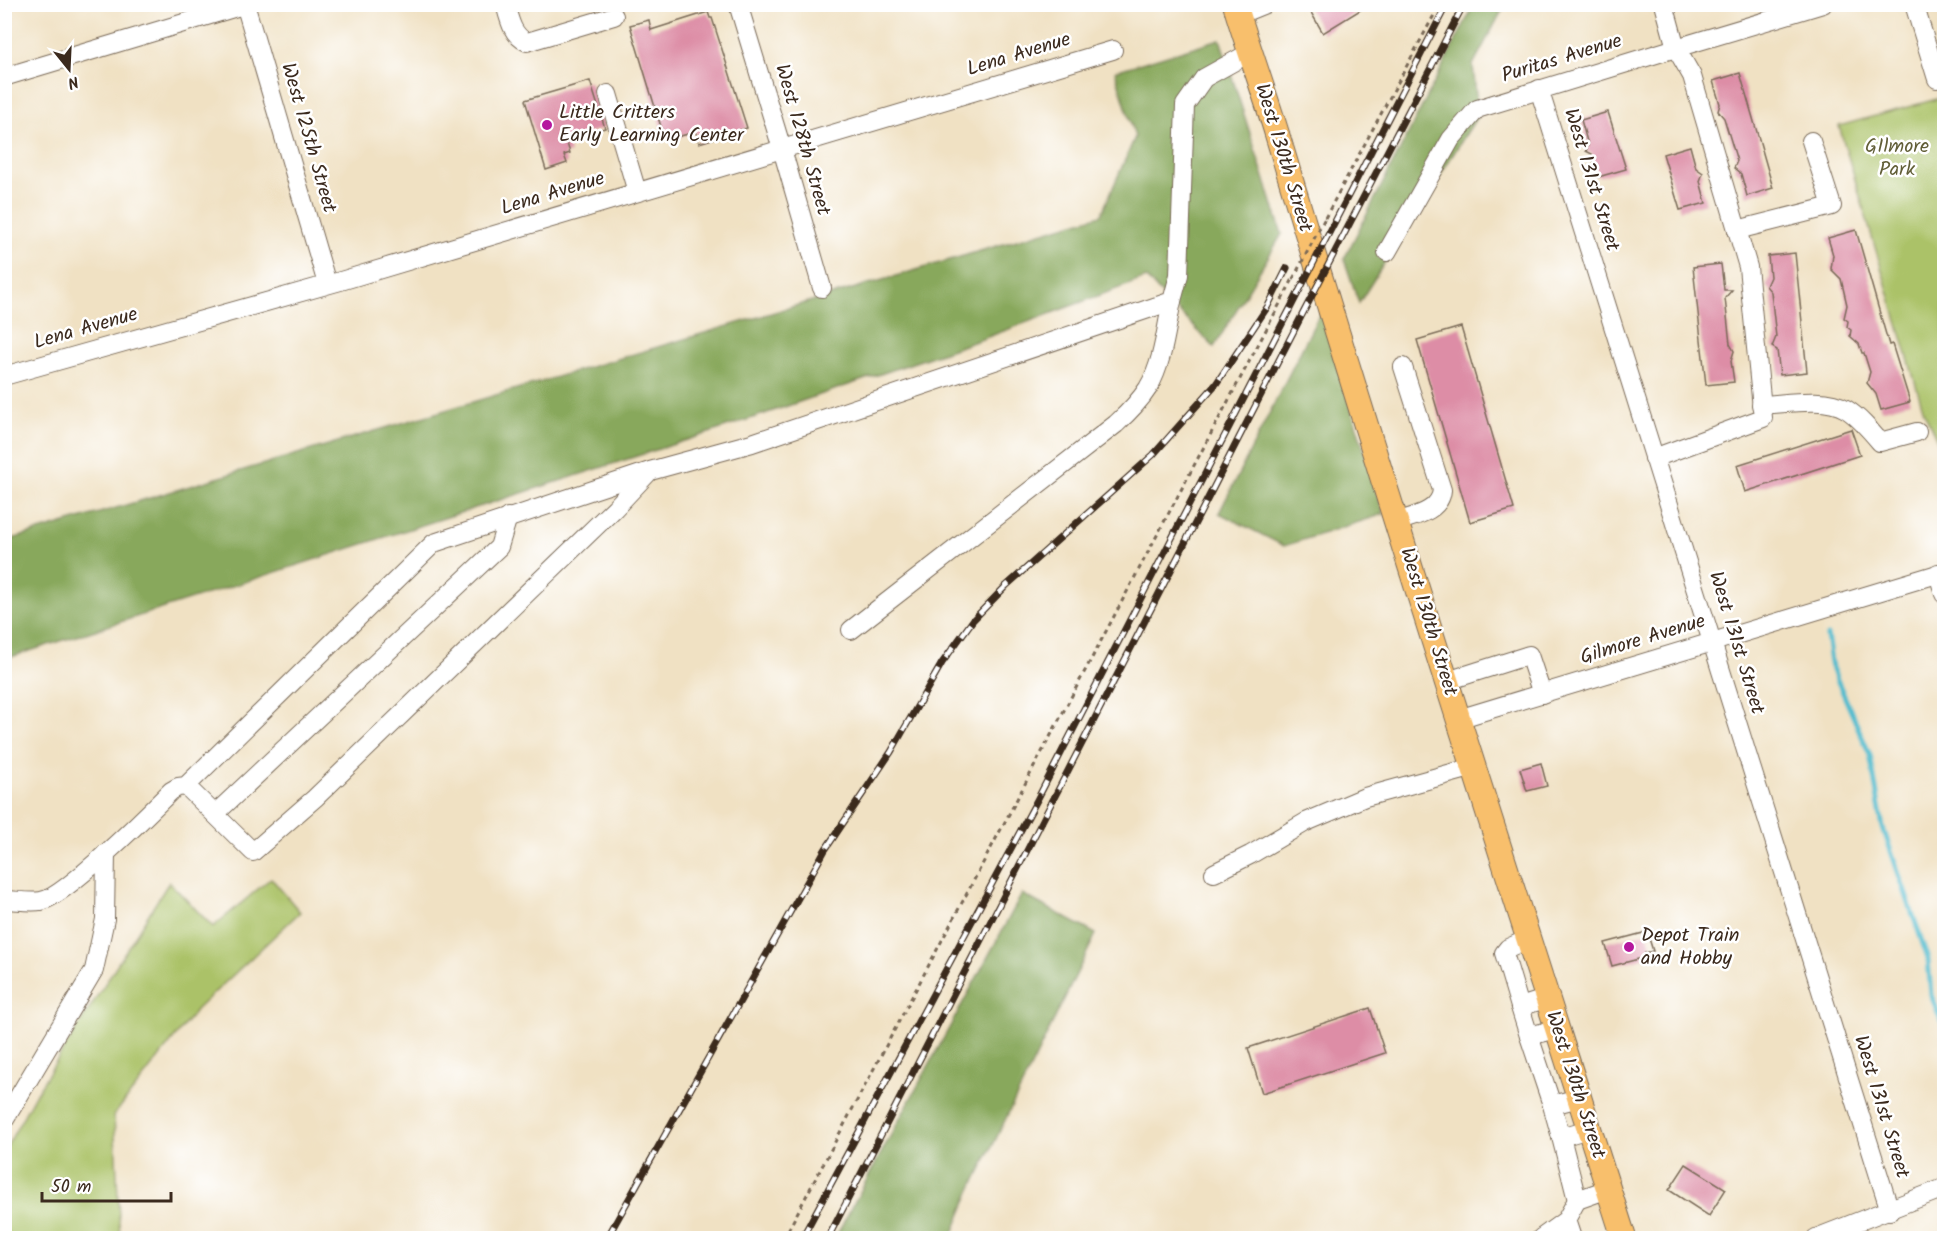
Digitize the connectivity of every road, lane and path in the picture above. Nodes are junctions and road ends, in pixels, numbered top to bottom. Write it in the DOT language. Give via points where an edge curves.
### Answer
graph roads {
  1 [pos="505,4"];
  2 [pos="738,4"];
  3 [pos="1265,4"];
  4 [pos="1440,4"];
  5 [pos="1664,4"];
  6 [pos="1824,4"];
  7 [pos="1914,4"];
  8 [pos="246,5"];
  9 [pos="1237,10"];
  10 [pos="614,16"];
  11 [pos="1676,48"];
  12 [pos="1113,51"];
  13 [pos="1251,52"];
  14 [pos="4,77"];
  15 [pos="1937,79"];
  16 [pos="1539,89"];
  17 [pos="608,94"];
  18 [pos="1811,141"];
  19 [pos="782,149"];
  20 [pos="636,192"];
  21 [pos="1737,230"];
  22 [pos="1386,252"];
  23 [pos="327,284"];
  24 [pos="822,288"];
  25 [pos="1172,301"];
  26 [pos="1403,367"];
  27 [pos="4,376"];
  28 [pos="1761,405"];
  29 [pos="1917,432"];
  30 [pos="1654,458"];
  31 [pos="650,471"];
  32 [pos="508,517"];
  33 [pos="1396,522"];
  34 [pos="1941,572"];
  35 [pos="1944,594"];
  36 [pos="851,630"];
  37 [pos="1712,643"];
  38 [pos="1447,681"];
  39 [pos="1542,694"];
  40 [pos="1458,719"];
  41 [pos="1474,767"];
  42 [pos="186,786"];
  43 [pos="215,814"];
  44 [pos="106,853"];
  45 [pos="1214,873"];
  46 [pos="4,900"];
  47 [pos="1528,939"];
  48 [pos="1548,998"];
  49 [pos="1520,1007"];
  50 [pos="1557,1029"];
  51 [pos="1529,1036"];
  52 [pos="1579,1098"];
  53 [pos="1552,1105"];
  54 [pos="4,1121"];
  55 [pos="1589,1129"];
  56 [pos="1562,1137"];
  57 [pos="1944,1188"];
  58 [pos="1608,1189"];
  59 [pos="1577,1200"];
  60 [pos="1890,1211"];
  61 [pos="1566,1220"];
  62 [pos="784,1239"];
  63 [pos="1541,1239"];
  64 [pos="1572,1239"];
  65 [pos="1624,1239"];
  66 [pos="1816,1239"];
  1 -- 10 [label="street" via="512,27 519,39 527,42"];
  2 -- 19 [label="street, West 128th Street"];
  3 -- 9 [label="street"];
  4 -- 62 [label="path, bridge"];
  5 -- 11 [label="street"];
  6 -- 11 [label="street, Puritas Avenue"];
  7 -- 15 [label="street"];
  8 -- 14 [label="street"];
  8 -- 23 [label="street, West 125th Street"];
  9 -- 13 [label="main road, West 130th Street"];
  11 -- 16 [label="street, Puritas Avenue"];
  11 -- 21 [label="street" via="1692,76"];
  12 -- 19 [label="street, Lena Avenue"];
  13 -- 25 [label="street" via="1204,78 1185,105 1179,275"];
  13 -- 33 [label="main road, West 130th Street"];
  16 -- 22 [label="street, Puritas Avenue" via="1477,110 1451,139"];
  16 -- 30 [label="street, West 131st Street"];
  17 -- 20 [label="street"];
  18 -- 21 [label="street" via="1832,206"];
  19 -- 20 [label="street, Lena Avenue"];
  19 -- 24 [label="street, West 128th Street"];
  20 -- 23 [label="street, Lena Avenue"];
  21 -- 28 [label="street" via="1748,267"];
  23 -- 27 [label="street, Lena Avenue"];
  25 -- 31 [label="street" via="752,442"];
  25 -- 36 [label="street" via="1160,358 1149,387 1132,408"];
  26 -- 33 [label="street" via="1442,490 1431,510"];
  28 -- 29 [label="street" via="1828,403 1858,418 1880,442"];
  28 -- 30 [label="street" via="1762,418"];
  30 -- 37 [label="street, West 131st Street"];
  31 -- 32 [label="street"];
  31 -- 43 [label="street" via="324,789 253,852"];
  32 -- 42 [label="street" via="434,543"];
  32 -- 43 [label="street" via="499,547"];
  33 -- 38 [label="main road, West 130th Street"];
  34 -- 35 [label="street"];
  34 -- 37 [label="street, Gilmore Avenue"];
  37 -- 39 [label="street, Gilmore Avenue"];
  37 -- 60 [label="street, West 131st Street"];
  38 -- 39 [label="street" via="1529,655"];
  38 -- 40 [label="main road, West 130th Street"];
  39 -- 40 [label="street, Gilmore Avenue"];
  40 -- 41 [label="main road, West 130th Street"];
  41 -- 45 [label="street" via="1365,797 1306,822"];
  41 -- 47 [label="main road, West 130th Street"];
  42 -- 43 [label="street"];
  42 -- 44 [label="street" via="171,791"];
  44 -- 46 [label="street" via="43,902"];
  44 -- 54 [label="street" via="105,919 94,970"];
  47 -- 48 [label="main road, West 130th Street"];
  47 -- 49 [label="street" via="1504,953"];
  48 -- 49 [label="street"];
  48 -- 50 [label="main road, West 130th Street"];
  49 -- 51 [label="street"];
  50 -- 51 [label="street"];
  50 -- 52 [label="main road, West 130th Street"];
  51 -- 53 [label="street"];
  52 -- 53 [label="street"];
  52 -- 55 [label="main road, West 130th Street"];
  53 -- 56 [label="street"];
  55 -- 56 [label="street"];
  55 -- 58 [label="main road, West 130th Street"];
  56 -- 59 [label="street"];
  57 -- 60 [label="street"];
  58 -- 59 [label="street"];
  58 -- 65 [label="main road, West 130th Street"];
  59 -- 61 [label="street"];
  60 -- 66 [label="street"];
  61 -- 63 [label="street"];
  61 -- 64 [label="street"];
}
